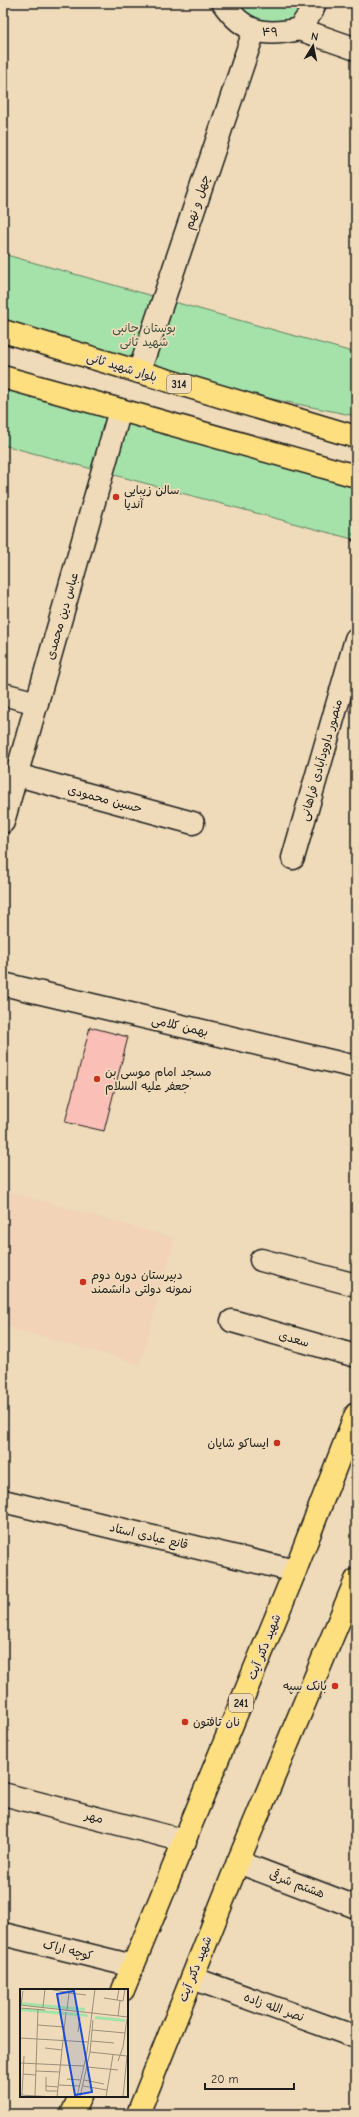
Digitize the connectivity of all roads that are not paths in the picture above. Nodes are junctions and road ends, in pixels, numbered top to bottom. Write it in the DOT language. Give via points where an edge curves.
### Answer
graph roads {
  1 [pos="223,3"];
  2 [pos="315,3"];
  3 [pos="299,29"];
  4 [pos="254,31"];
  5 [pos="356,49"];
  6 [pos="3,331"];
  7 [pos="139,372"];
  8 [pos="3,377"];
  9 [pos="120,410"];
  10 [pos="356,436"];
  11 [pos="356,476"];
  12 [pos="356,640"];
  13 [pos="3,694"];
  14 [pos="37,703"];
  15 [pos="16,774"];
  16 [pos="3,822"];
  17 [pos="193,823"];
  18 [pos="293,858"];
  19 [pos="3,984"];
  20 [pos="356,1067"];
  21 [pos="261,1260"];
  22 [pos="356,1285"];
  23 [pos="232,1321"];
  24 [pos="356,1356"];
  25 [pos="356,1414"];
  26 [pos="3,1501"];
  27 [pos="295,1571"];
  28 [pos="354,1590"];
  29 [pos="3,1794"];
  30 [pos="185,1840"];
  31 [pos="238,1862"];
  32 [pos="356,1907"];
  33 [pos="3,1934"];
  34 [pos="133,1966"];
  35 [pos="192,1978"];
  36 [pos="123,1989"];
  37 [pos="356,2037"];
  38 [pos="80,2097"];
  39 [pos="72,2114"];
  40 [pos="138,2114"];
  1 -- 4 [label="street, ۴۹" via="232,16"];
  2 -- 3 [label="street"];
  3 -- 4 [label="street, ۴۹" via="278,34"];
  3 -- 5 [label="street"];
  4 -- 7 [label="street, چهل و نهم"];
  6 -- 7 [label="main road, بلوار شهید ثانی / 314"];
  7 -- 10 [label="main road, بلوار شهید ثانی / 314"];
  8 -- 9 [label="main road"];
  9 -- 11 [label="main road"];
  9 -- 14 [label="street, عباس دین محمدی"];
  12 -- 18 [label="street, منصور داوودآبادی فراهانی"];
  13 -- 14 [label="street"];
  14 -- 15 [label="street, عباس دین محمدی"];
  15 -- 16 [label="street, عباس دین محمدی"];
  15 -- 17 [label="street, حسین محمودی"];
  19 -- 20 [label="street, بهمن کلامی"];
  21 -- 22 [label="street"];
  23 -- 24 [label="street, سعدی"];
  25 -- 27 [label="main road, شهید دکتر آیت / 241"];
  26 -- 27 [label="street, قانع عبادی استاد"];
  27 -- 30 [label="main road, شهید دکتر آیت / 241"];
  28 -- 31 [label="main road, شهید دکتر آیت"];
  29 -- 30 [label="street, مهر"];
  30 -- 34 [label="main road, شهید دکتر آیت / 241"];
  31 -- 32 [label="street, هشتم شرقی"];
  31 -- 35 [label="main road, شهید دکتر آیت"];
  33 -- 34 [label="street, کوچه اراک"];
  34 -- 36 [label="main road, شهید دکتر آیت / 241"];
  35 -- 37 [label="street, نصر الله زاده"];
  35 -- 40 [label="main road, شهید دکتر آیت"];
  38 -- 39 [label="main road"];
}
